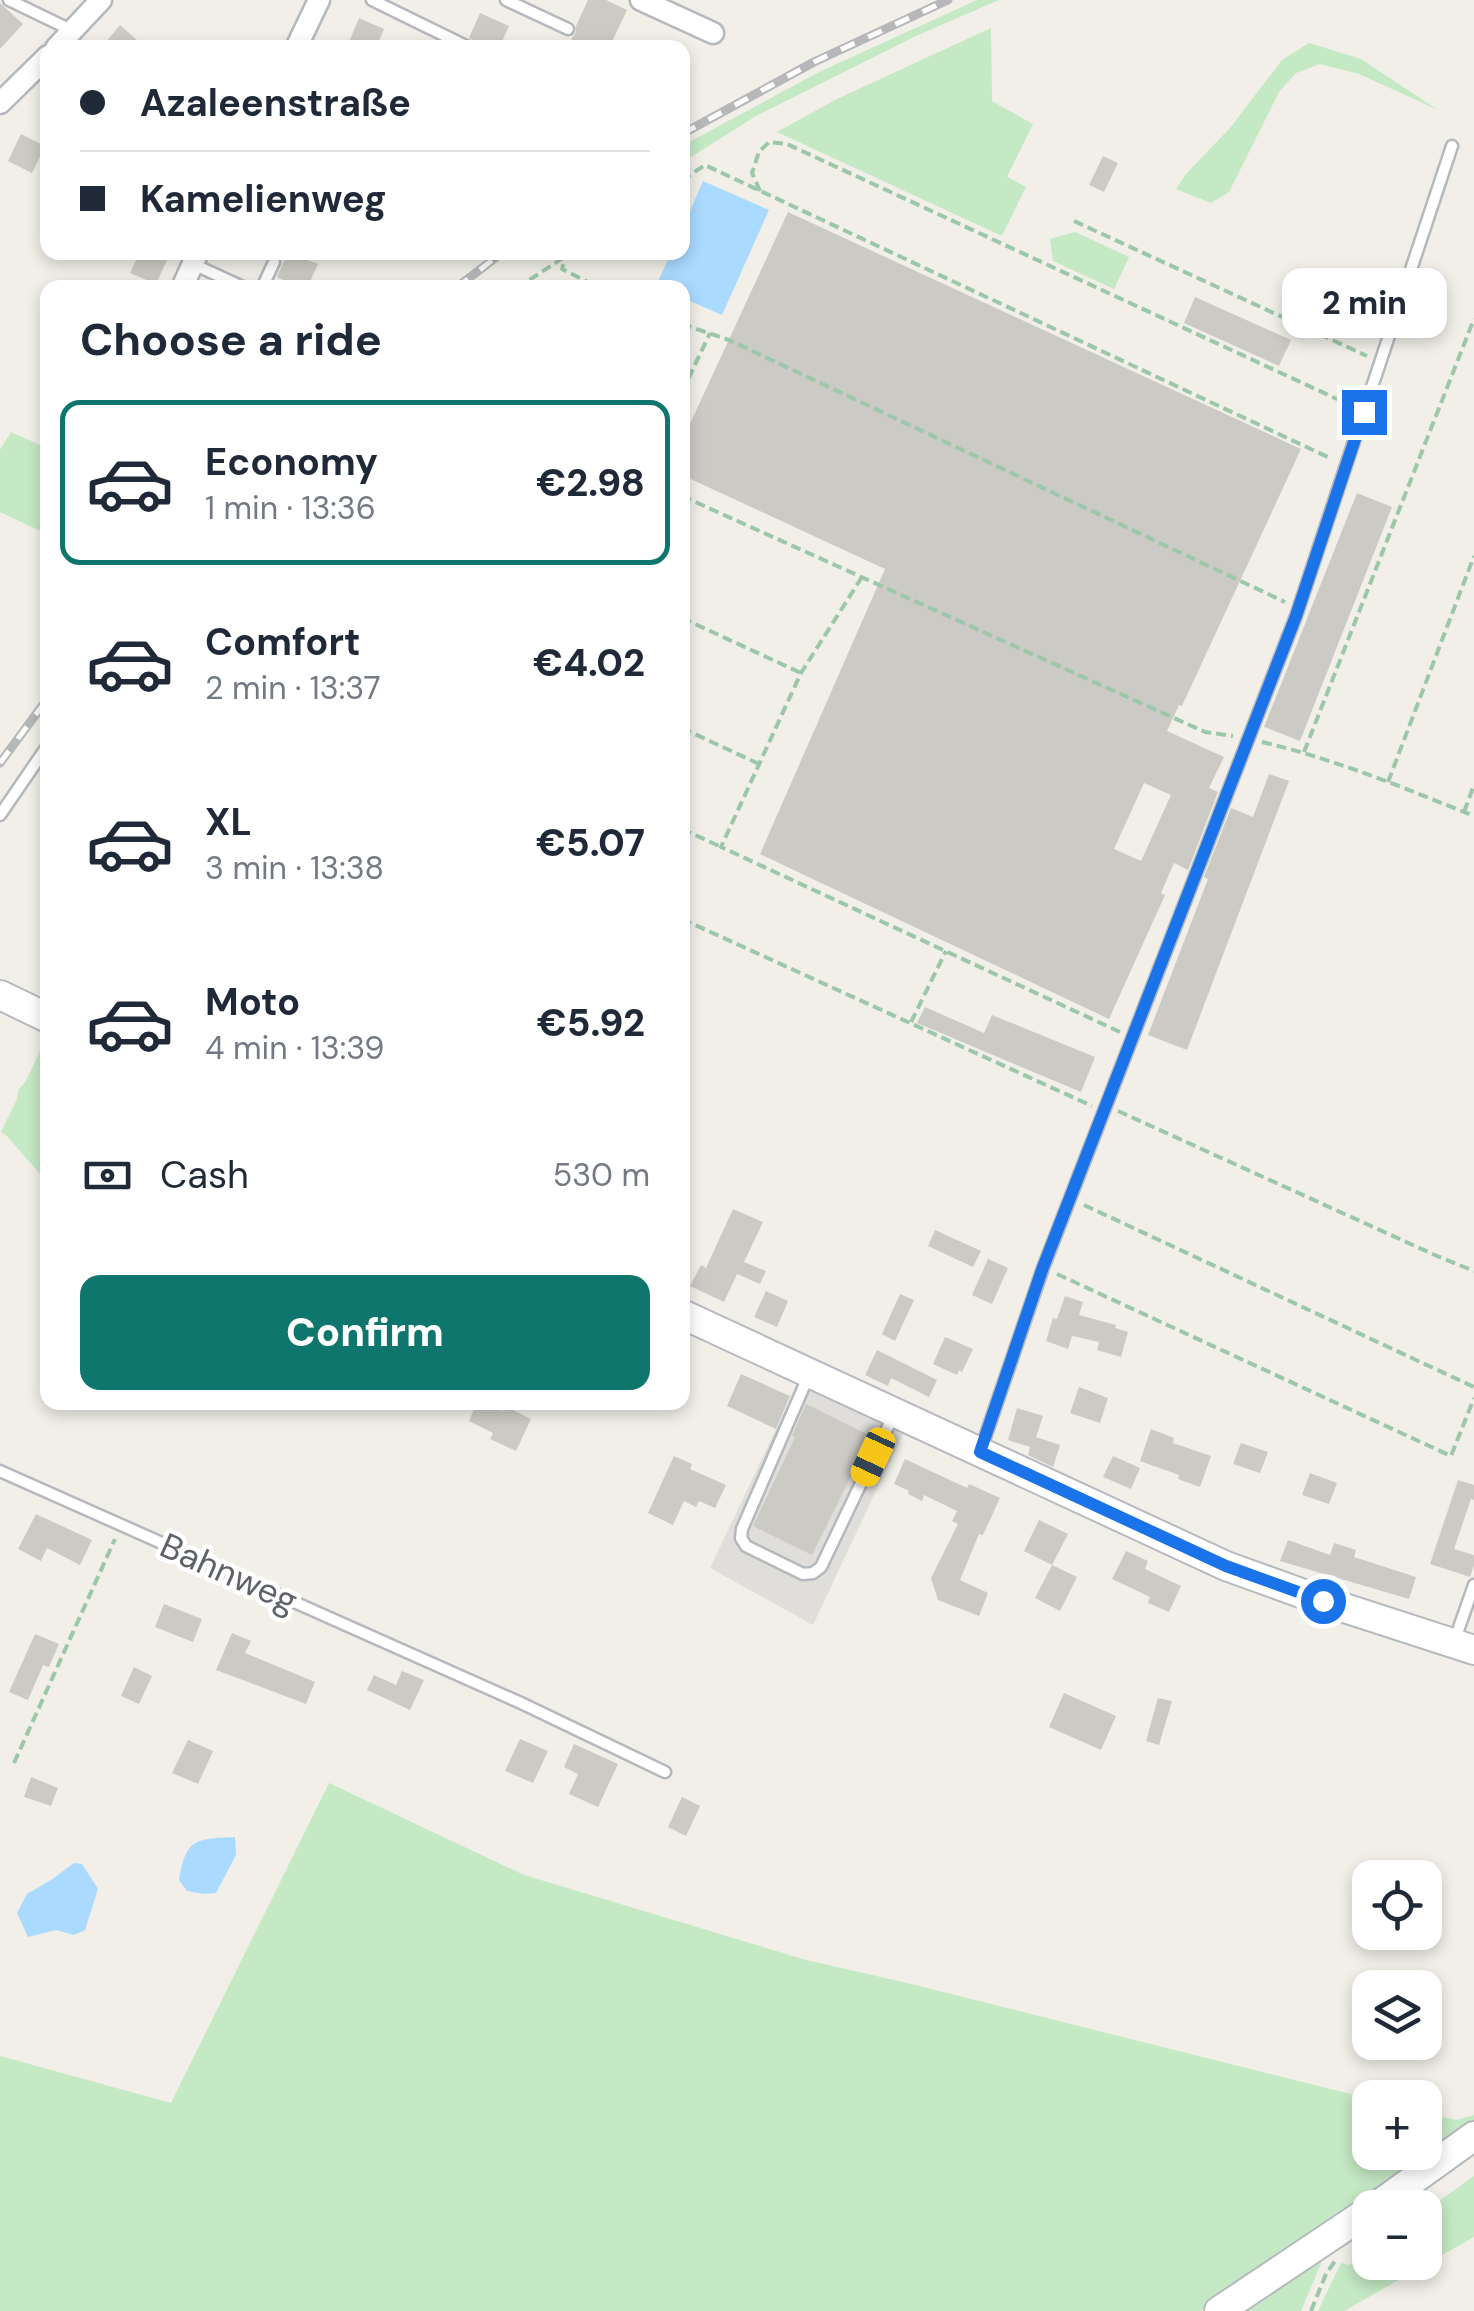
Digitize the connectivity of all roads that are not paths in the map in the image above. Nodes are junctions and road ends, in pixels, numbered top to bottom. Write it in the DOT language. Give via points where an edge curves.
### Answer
graph roads {
  1 [pos="8,0"];
  2 [pos="100,0"];
  3 [pos="319,0"];
  4 [pos="372,0"];
  5 [pos="506,0"];
  6 [pos="641,0"];
  7 [pos="568,29"];
  8 [pos="72,31"];
  9 [pos="714,33"];
  10 [pos="64,40"];
  11 [pos="300,40"];
  12 [pos="454,40"];
  13 [pos="40,64"];
  14 [pos="0,104"];
  15 [pos="1452,146"];
  16 [pos="199,260"];
  17 [pos="274,262"];
  18 [pos="232,280"];
  19 [pos="266,280"];
  20 [pos="40,756"];
  21 [pos="0,815"];
  22 [pos="0,995"];
  23 [pos="40,1014"];
  24 [pos="690,1318"];
  25 [pos="810,1374"];
  26 [pos="895,1413"];
  27 [pos="980,1452"];
  28 [pos="0,1471"];
  29 [pos="1474,1585"];
  30 [pos="1464,1647"];
  31 [pos="666,1772"];
  32 [pos="1474,2136"];
  33 [pos="1399,2190"];
  34 [pos="1352,2222"];
  35 [pos="1219,2311"];
  1 -- 8 [label="lane"];
  2 -- 8 [label="street"];
  3 -- 11 [label="street"];
  4 -- 12 [label="lane"];
  5 -- 7 [label="lane"];
  6 -- 9 [label="street"];
  8 -- 10 [label="street"];
  13 -- 14 [label="street"];
  15 -- 27 [label="lane" via="1298,608 1070,1198"];
  16 -- 18 [label="lane"];
  17 -- 19 [label="lane"];
  20 -- 21 [label="lane"];
  22 -- 23 [label="street"];
  24 -- 25 [label="street"];
  25 -- 26 [label="street"];
  25 -- 26 [label="lane" via="741,1538 804,1574 821,1567"];
  26 -- 27 [label="street"];
  27 -- 30 [label="street" via="1226,1566"];
  28 -- 31 [label="lane, Bahnweg"];
  29 -- 30 [label="lane"];
  32 -- 33 [label="street"];
  34 -- 35 [label="street"];
}
